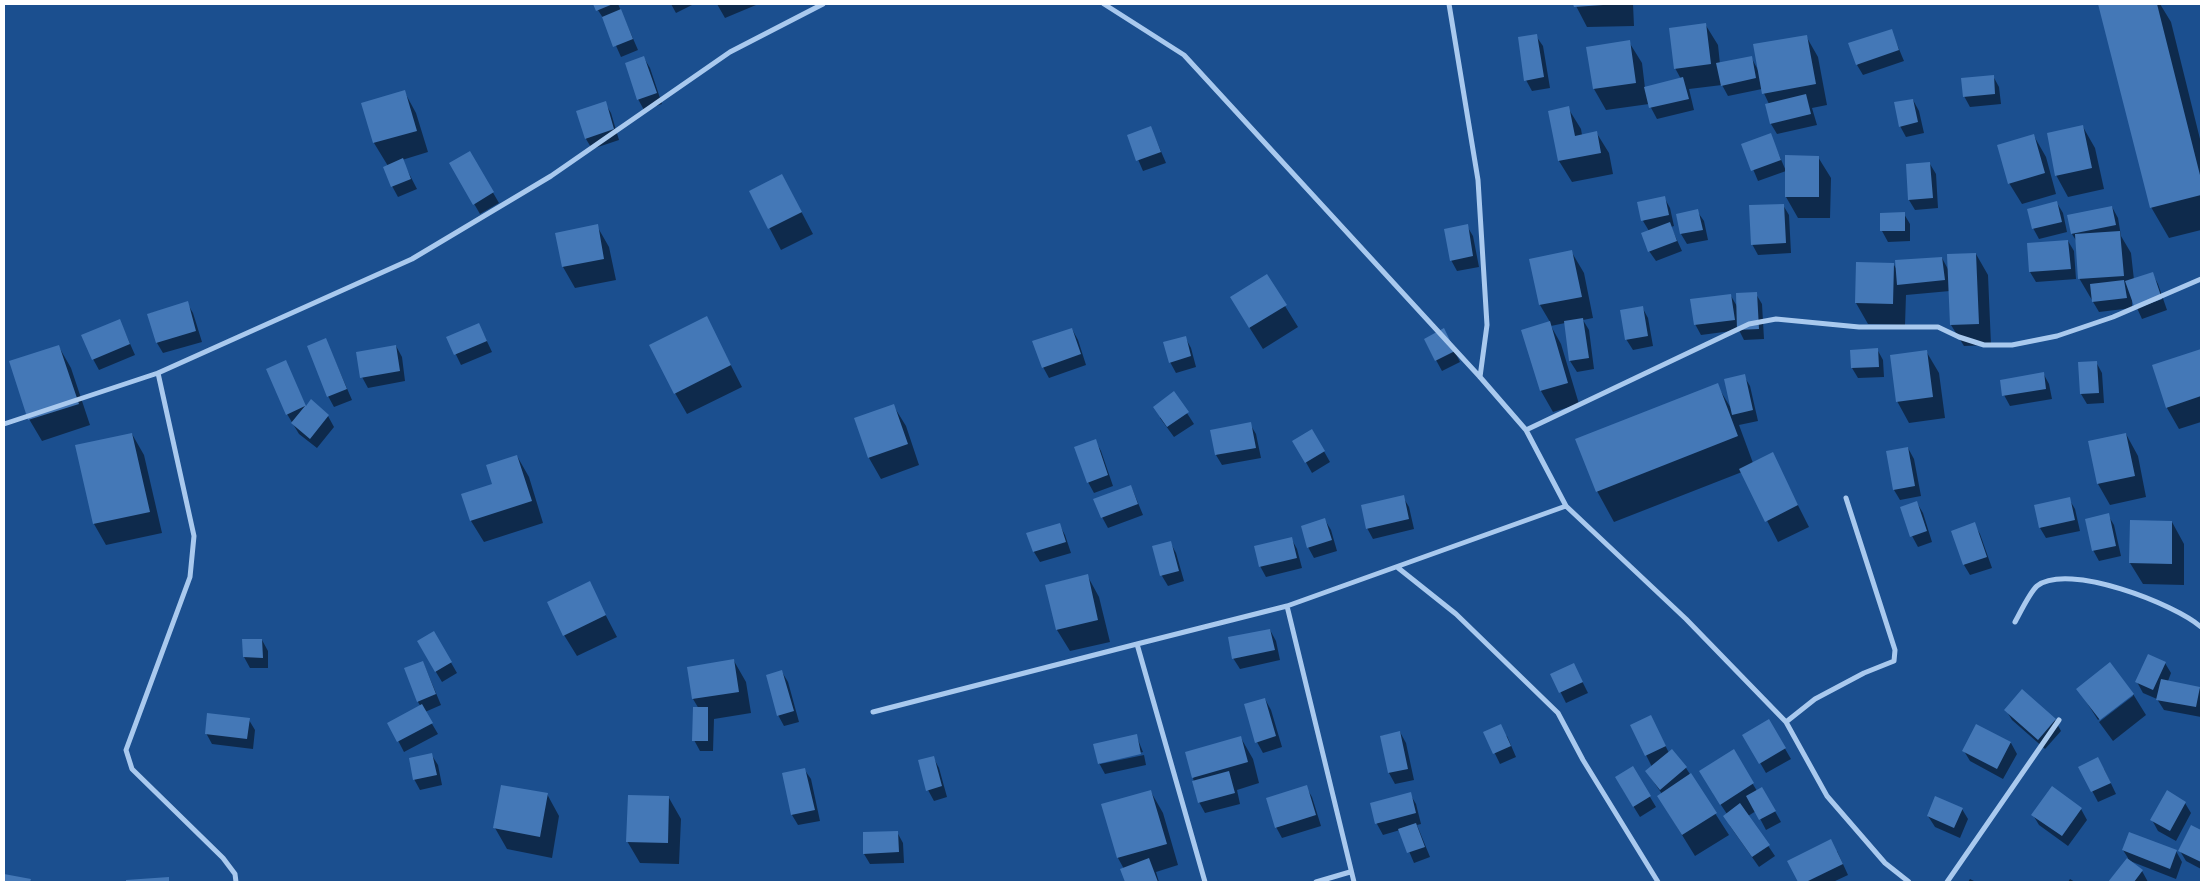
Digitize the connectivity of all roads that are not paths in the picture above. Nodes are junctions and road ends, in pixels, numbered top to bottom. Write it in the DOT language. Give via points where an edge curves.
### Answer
graph roads {
  1 [pos="823,4"];
  2 [pos="1104,4"];
  3 [pos="1449,4"];
  4 [pos="2201,279"];
  5 [pos="158,373"];
  6 [pos="1480,377"];
  7 [pos="4,424"];
  8 [pos="1526,430"];
  9 [pos="1846,498"];
  10 [pos="1566,506"];
  11 [pos="1397,567"];
  12 [pos="1287,606"];
  13 [pos="2015,622"];
  14 [pos="2201,627"];
  15 [pos="1137,644"];
  16 [pos="873,712"];
  17 [pos="2059,720"];
  18 [pos="1786,722"];
  19 [pos="1350,872"];
  20 [pos="236,882"];
  21 [pos="1205,882"];
  22 [pos="1316,882"];
  23 [pos="1354,882"];
  24 [pos="1658,882"];
  25 [pos="1909,882"];
  26 [pos="1947,882"];
  1 -- 5 [label="street" via="730,52 551,176 412,259"];
  2 -- 6 [label="street" via="1184,55"];
  3 -- 6 [label="street" via="1478,180 1487,325"];
  4 -- 8 [label="street" via="2113,317 2057,336 2012,345 1984,345 1938,327 1859,327 1776,318 1749,324"];
  5 -- 7 [label="street"];
  5 -- 20 [label="street" via="194,536 190,577 126,750 132,770 223,858 235,874"];
  6 -- 8 [label="street"];
  8 -- 10 [label="street"];
  9 -- 18 [label="street" via="1895,650 1894,661 1815,698"];
  10 -- 11 [label="street"];
  10 -- 18 [label="street" via="1686,619"];
  11 -- 12 [label="street"];
  11 -- 24 [label="street" via="1456,614 1558,713"];
  12 -- 15 [label="street"];
  12 -- 19 [label="street"];
  13 -- 14 [label="street" via="2036,586 2056,578 2080,579 2116,587 2195,621"];
  15 -- 16 [label="street"];
  15 -- 21 [label="street"];
  17 -- 26 [label="street"];
  18 -- 25 [label="street" via="1827,796 1885,863"];
  19 -- 22 [label="street"];
  19 -- 23 [label="street"];
}
